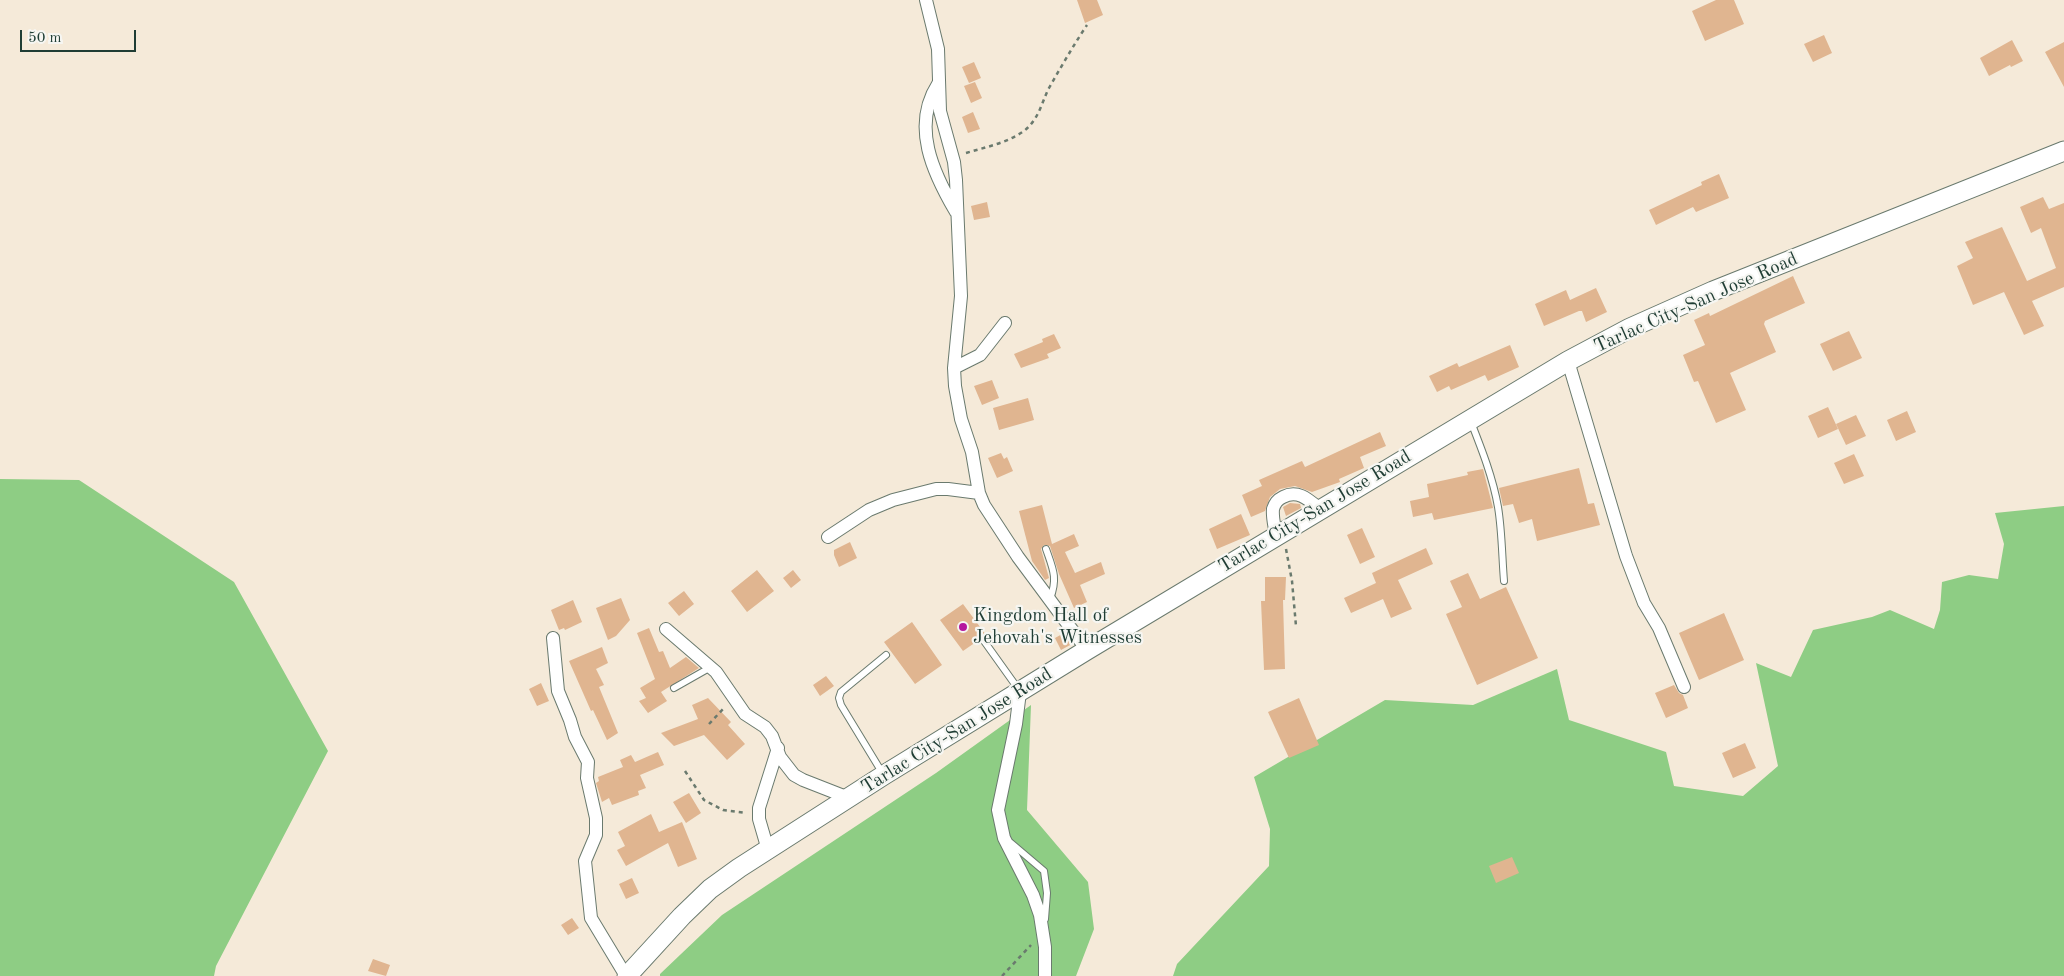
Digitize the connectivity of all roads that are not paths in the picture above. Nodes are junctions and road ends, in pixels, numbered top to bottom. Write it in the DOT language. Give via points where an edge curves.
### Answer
graph roads {
  1 [pos="926,0"];
  2 [pos="939,84"];
  3 [pos="2064,151"];
  4 [pos="957,214"];
  5 [pos="1005,323"];
  6 [pos="1568,361"];
  7 [pos="954,368"];
  8 [pos="1470,418"];
  9 [pos="979,493"];
  10 [pos="1321,510"];
  11 [pos="1279,534"];
  12 [pos="828,538"];
  13 [pos="1046,549"];
  14 [pos="1504,581"];
  15 [pos="1049,600"];
  16 [pos="666,629"];
  17 [pos="553,638"];
  18 [pos="984,640"];
  19 [pos="1087,650"];
  20 [pos="886,655"];
  21 [pos="711,666"];
  22 [pos="1684,687"];
  23 [pos="674,688"];
  24 [pos="1020,692"];
  25 [pos="778,748"];
  26 [pos="884,775"];
  27 [pos="849,798"];
  28 [pos="1004,838"];
  29 [pos="768,850"];
  30 [pos="1044,931"];
  31 [pos="627,976"];
  32 [pos="1045,976"];
  1 -- 2 [label="street" via="938,49"];
  2 -- 4 [label="street" via="942,125 956,180"];
  2 -- 4 [label="street" via="927,105 925,128 937,178"];
  3 -- 6 [label="main road, Tarlac City-San Jose Road" via="1714,290 1630,328"];
  4 -- 7 [label="street" via="961,296"];
  5 -- 7 [label="street" via="980,355"];
  6 -- 8 [label="main road, Tarlac City-San Jose Road"];
  6 -- 22 [label="street" via="1626,556 1644,603 1660,628"];
  7 -- 9 [label="street" via="957,402 972,452"];
  8 -- 10 [label="main road, Tarlac City-San Jose Road"];
  8 -- 14 [label="lane" via="1498,509"];
  9 -- 12 [label="street" via="936,489 893,500 869,510"];
  9 -- 15 [label="street" via="1012,550"];
  10 -- 11 [label="main road, Tarlac City-San Jose Road"];
  10 -- 11 [label="street" via="1299,495 1286,495 1276,502 1273,511"];
  11 -- 19 [label="main road, Tarlac City-San Jose Road"];
  13 -- 15 [label="lane" via="1055,579"];
  15 -- 19 [label="street"];
  16 -- 21 [label="street"];
  17 -- 31 [label="street" via="558,691 588,762 587,778 596,818 596,834 585,861 592,918"];
  18 -- 24 [label="lane"];
  19 -- 24 [label="main road, Tarlac City-San Jose Road"];
  20 -- 26 [label="lane" via="841,692 839,698"];
  21 -- 23 [label="lane"];
  21 -- 25 [label="street" via="745,714 765,727"];
  24 -- 26 [label="main road, Tarlac City-San Jose Road"];
  24 -- 28 [label="street" via="999,797 998,810"];
  25 -- 27 [label="street" via="780,757 794,775"];
  25 -- 29 [label="street" via="762,794 758,819"];
  26 -- 27 [label="main road, Tarlac City-San Jose Road"];
  27 -- 29 [label="main road, Tarlac City-San Jose Road"];
  28 -- 30 [label="street" via="1033,895"];
  28 -- 30 [label="lane" via="1044,871 1047,892"];
  29 -- 31 [label="main road, Tarlac City-San Jose Road" via="710,890"];
  30 -- 32 [label="street"];
}
